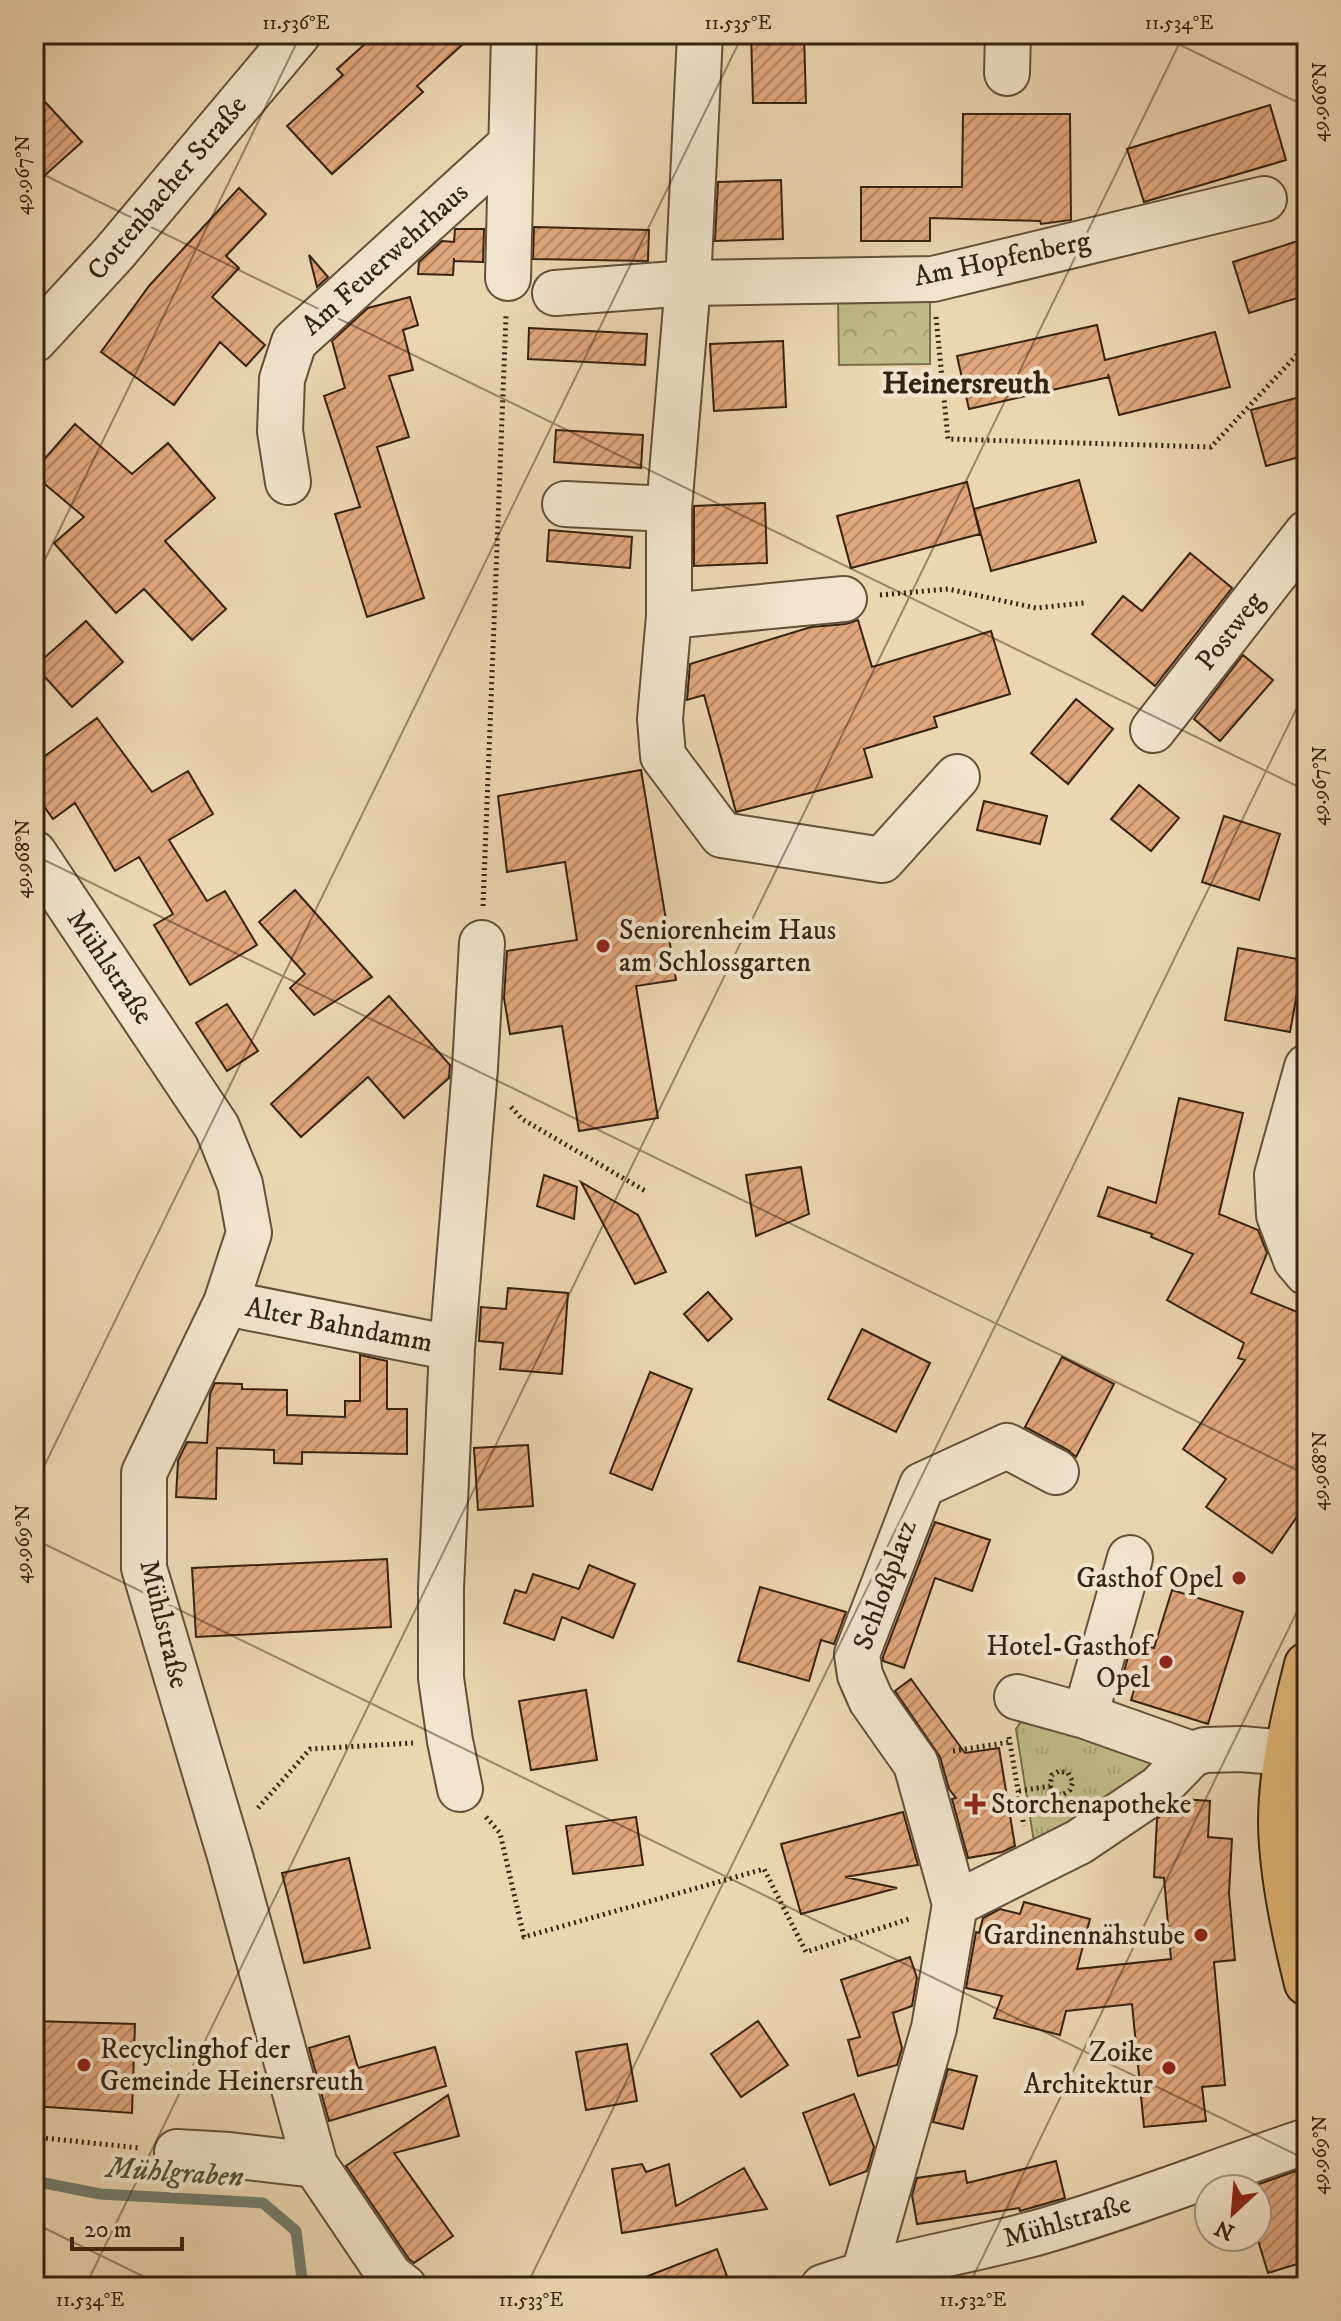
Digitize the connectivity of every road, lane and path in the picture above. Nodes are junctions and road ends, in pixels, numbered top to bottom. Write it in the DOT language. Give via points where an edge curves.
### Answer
graph roads {
  1 [pos="298,34"];
  2 [pos="514,34"];
  3 [pos="700,34"];
  4 [pos="510,145"];
  5 [pos="1264,199"];
  6 [pos="508,278"];
  7 [pos="933,279"];
  8 [pos="688,283"];
  9 [pos="555,293"];
  10 [pos="34,340"];
  11 [pos="1307,344"];
  12 [pos="288,482"];
  13 [pos="565,504"];
  14 [pos="669,509"];
  15 [pos="1307,533"];
  16 [pos="844,599"];
  17 [pos="1084,603"];
  18 [pos="669,616"];
  19 [pos="1153,730"];
  20 [pos="957,777"];
  21 [pos="34,853"];
  22 [pos="482,943"];
  23 [pos="1307,1067"];
  24 [pos="475,1068"];
  25 [pos="647,1192"];
  26 [pos="1307,1273"];
  27 [pos="226,1303"];
  28 [pos="452,1348"];
  29 [pos="1056,1472"];
  30 [pos="1130,1558"];
  31 [pos="1307,1665"];
  32 [pos="1017,1697"];
  33 [pos="1085,1716"];
  34 [pos="450,1741"];
  35 [pos="1010,1742"];
  36 [pos="955,1751"];
  37 [pos="1288,1753"];
  38 [pos="1192,1754"];
  39 [pos="1050,1786"];
  40 [pos="460,1789"];
  41 [pos="1019,1791"];
  42 [pos="256,1817"];
  43 [pos="1024,1827"];
  44 [pos="955,1904"];
  45 [pos="1307,1983"];
  46 [pos="34,2137"];
  47 [pos="1307,2141"];
  48 [pos="177,2152"];
  49 [pos="315,2165"];
  50 [pos="844,2280"];
  51 [pos="404,2287"];
  1 -- 10 [label="street, Cottenbacher Straße"];
  2 -- 4 [label="street"];
  3 -- 8 [label="street"];
  4 -- 6 [label="street"];
  4 -- 12 [label="street, Am Feuerwehrhaus" via="294,342 282,379 280,431"];
  5 -- 7 [label="street, Am Hopfenberg"];
  6 -- 22 [label="path"];
  7 -- 8 [label="street, Am Hopfenberg"];
  7 -- 11 [label="path" via="948,439 1211,447"];
  8 -- 9 [label="street, Am Hopfenberg"];
  8 -- 14 [label="street"];
  13 -- 14 [label="street"];
  14 -- 18 [label="street"];
  15 -- 19 [label="street, Postweg"];
  16 -- 17 [label="path" via="948,589 1036,608"];
  16 -- 18 [label="street"];
  18 -- 20 [label="street" via="660,719 663,756 722,835 882,860"];
  21 -- 27 [label="street, Mühlstraße" via="217,1127 240,1184 249,1233"];
  22 -- 24 [label="street"];
  23 -- 26 [label="street" via="1277,1175 1279,1215 1296,1260"];
  24 -- 25 [label="path" via="522,1119"];
  24 -- 28 [label="street"];
  27 -- 28 [label="street, Alter Bahndamm"];
  27 -- 49 [label="street, Mühlstraße" via="144,1473 144,1568"];
  28 -- 34 [label="street" via="441,1588 441,1678"];
  29 -- 44 [label="street, Schloßplatz" via="1007,1446 922,1485 857,1654 871,1700 916,1764"];
  30 -- 33 [label="street"];
  31 -- 37 [label="main road"];
  32 -- 33 [label="street"];
  32 -- 35 [label="path" via="1010,1714"];
  33 -- 38 [label="street"];
  34 -- 40 [label="street"];
  34 -- 42 [label="path" via="310,1749 258,1807"];
  35 -- 36 [label="path"];
  35 -- 41 [label="path"];
  37 -- 38 [label="street" via="1241,1749"];
  37 -- 45 [label="main road" via="1281,1823"];
  38 -- 44 [label="street" via="1159,1788 1079,1842"];
  39 -- 39 [label="path" via="1059,1771 1073,1782 1062,1795"];
  39 -- 41 [label="path"];
  40 -- 44 [label="path" via="500,1833 524,1937 764,1869 806,1952"];
  41 -- 43 [label="path"];
  44 -- 50 [label="street, Schloßplatz" via="934,2028"];
  46 -- 48 [label="path"];
  47 -- 50 [label="street, Mühlstraße" via="1036,2233"];
  48 -- 49 [label="street"];
  49 -- 51 [label="street, Mühlstraße" via="390,2276"];
}
